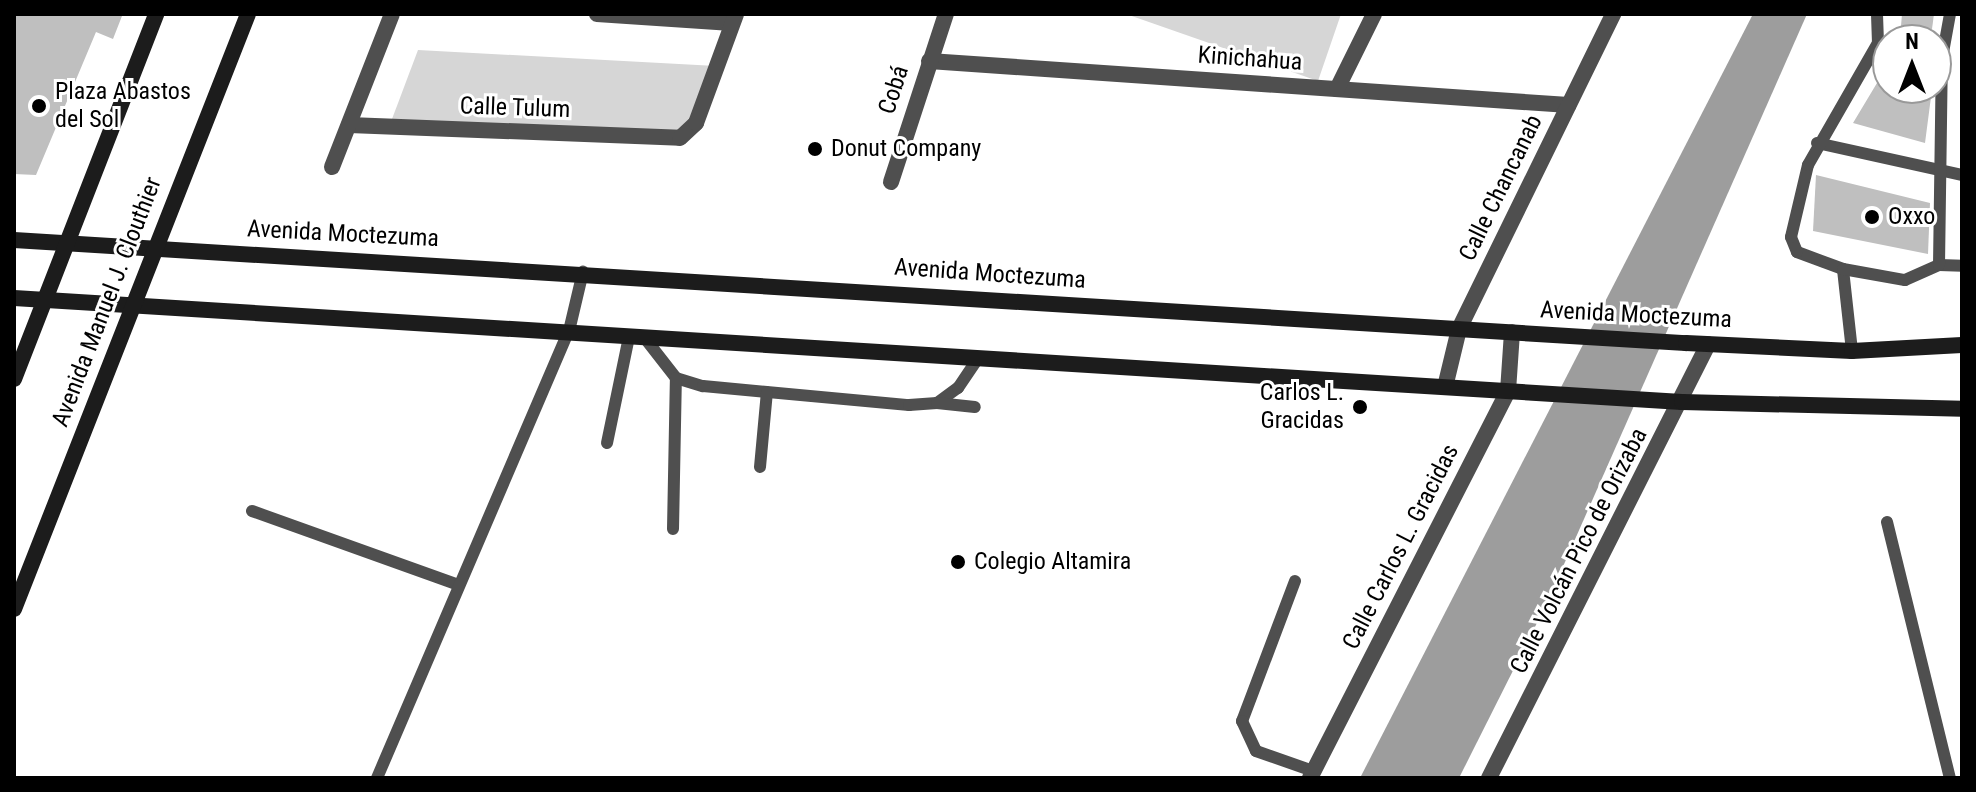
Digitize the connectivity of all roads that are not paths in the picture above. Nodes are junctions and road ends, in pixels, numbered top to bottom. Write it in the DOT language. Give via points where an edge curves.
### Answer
graph roads {
  1 [pos="156,14"];
  2 [pos="248,14"];
  3 [pos="392,14"];
  4 [pos="597,14"];
  5 [pos="946,14"];
  6 [pos="1374,14"];
  7 [pos="1613,14"];
  8 [pos="734,19"];
  9 [pos="929,61"];
  10 [pos="1872,61"];
  11 [pos="1337,89"];
  12 [pos="1939,104"];
  13 [pos="1568,105"];
  14 [pos="349,125"];
  15 [pos="1817,143"];
  16 [pos="332,167"];
  17 [pos="1939,172"];
  18 [pos="1962,175"];
  19 [pos="891,182"];
  20 [pos="14,240"];
  21 [pos="66,243"];
  22 [pos="152,248"];
  23 [pos="1939,265"];
  24 [pos="1962,266"];
  25 [pos="1843,269"];
  26 [pos="583,272"];
  27 [pos="14,298"];
  28 [pos="45,300"];
  29 [pos="132,304"];
  30 [pos="1459,329"];
  31 [pos="569,331"];
  32 [pos="1512,332"];
  33 [pos="636,337"];
  34 [pos="1708,344"];
  35 [pos="1962,345"];
  36 [pos="1852,351"];
  37 [pos="978,358"];
  38 [pos="676,378"];
  39 [pos="14,379"];
  40 [pos="1445,387"];
  41 [pos="1508,391"];
  42 [pos="767,392"];
  43 [pos="1682,402"];
  44 [pos="937,403"];
  45 [pos="975,407"];
  46 [pos="1962,409"];
  47 [pos="607,443"];
  48 [pos="760,467"];
  49 [pos="252,511"];
  50 [pos="1887,522"];
  51 [pos="673,529"];
  52 [pos="1295,581"];
  53 [pos="456,584"];
  54 [pos="14,609"];
  55 [pos="1312,775"];
  56 [pos="377,778"];
  57 [pos="1489,778"];
  58 [pos="1950,778"];
  1 -- 21 [label="street"];
  2 -- 22 [label="street, Avenida Manuel J. Clouthier"];
  3 -- 14 [label="street"];
  4 -- 8 [label="street"];
  5 -- 9 [label="street, Cobá"];
  6 -- 11 [label="street"];
  7 -- 13 [label="street, Calle Chancanab"];
  8 -- 14 [label="street, Calle Tulum" via="696,123 680,138"];
  9 -- 11 [label="street, Kinichahua"];
  9 -- 19 [label="street, Cobá"];
  10 -- 15 [label="lane"];
  11 -- 13 [label="street, Kinichahua"];
  12 -- 17 [label="lane"];
  13 -- 30 [label="street, Calle Chancanab"];
  14 -- 16 [label="street"];
  15 -- 17 [label="lane"];
  15 -- 25 [label="lane" via="1791,237 1797,252"];
  17 -- 18 [label="lane"];
  17 -- 23 [label="lane"];
  20 -- 21 [label="street, Avenida Moctezuma"];
  21 -- 22 [label="street, Avenida Moctezuma"];
  21 -- 28 [label="street"];
  22 -- 26 [label="street, Avenida Moctezuma"];
  22 -- 29 [label="street, Avenida Manuel J. Clouthier"];
  23 -- 24 [label="lane"];
  23 -- 25 [label="lane" via="1905,280"];
  25 -- 36 [label="lane"];
  26 -- 30 [label="street, Avenida Moctezuma"];
  26 -- 31 [label="lane"];
  27 -- 28 [label="street"];
  28 -- 29 [label="street"];
  28 -- 39 [label="street"];
  29 -- 31 [label="street"];
  29 -- 54 [label="street, Avenida Manuel J. Clouthier"];
  30 -- 32 [label="street, Avenida Moctezuma"];
  30 -- 40 [label="street, Calle Chancanab"];
  31 -- 33 [label="street"];
  31 -- 53 [label="lane"];
  32 -- 34 [label="street, Avenida Moctezuma"];
  32 -- 41 [label="street, Calle Carlos L. Gracidas"];
  33 -- 37 [label="street"];
  33 -- 38 [label="lane"];
  33 -- 47 [label="lane"];
  34 -- 36 [label="street, Avenida Moctezuma"];
  34 -- 43 [label="street, Calle Volcán Pico de Orizaba"];
  35 -- 36 [label="street, Avenida Moctezuma"];
  37 -- 40 [label="street"];
  37 -- 44 [label="lane" via="958,388"];
  38 -- 42 [label="lane"];
  38 -- 51 [label="lane"];
  40 -- 41 [label="street"];
  41 -- 43 [label="street"];
  41 -- 55 [label="street, Calle Carlos L. Gracidas"];
  42 -- 44 [label="lane"];
  42 -- 48 [label="lane"];
  43 -- 46 [label="street"];
  43 -- 57 [label="street, Calle Volcán Pico de Orizaba"];
  44 -- 45 [label="lane"];
  49 -- 53 [label="lane"];
  50 -- 58 [label="lane"];
  52 -- 55 [label="lane" via="1242,721 1256,751"];
  53 -- 56 [label="lane"];
}
